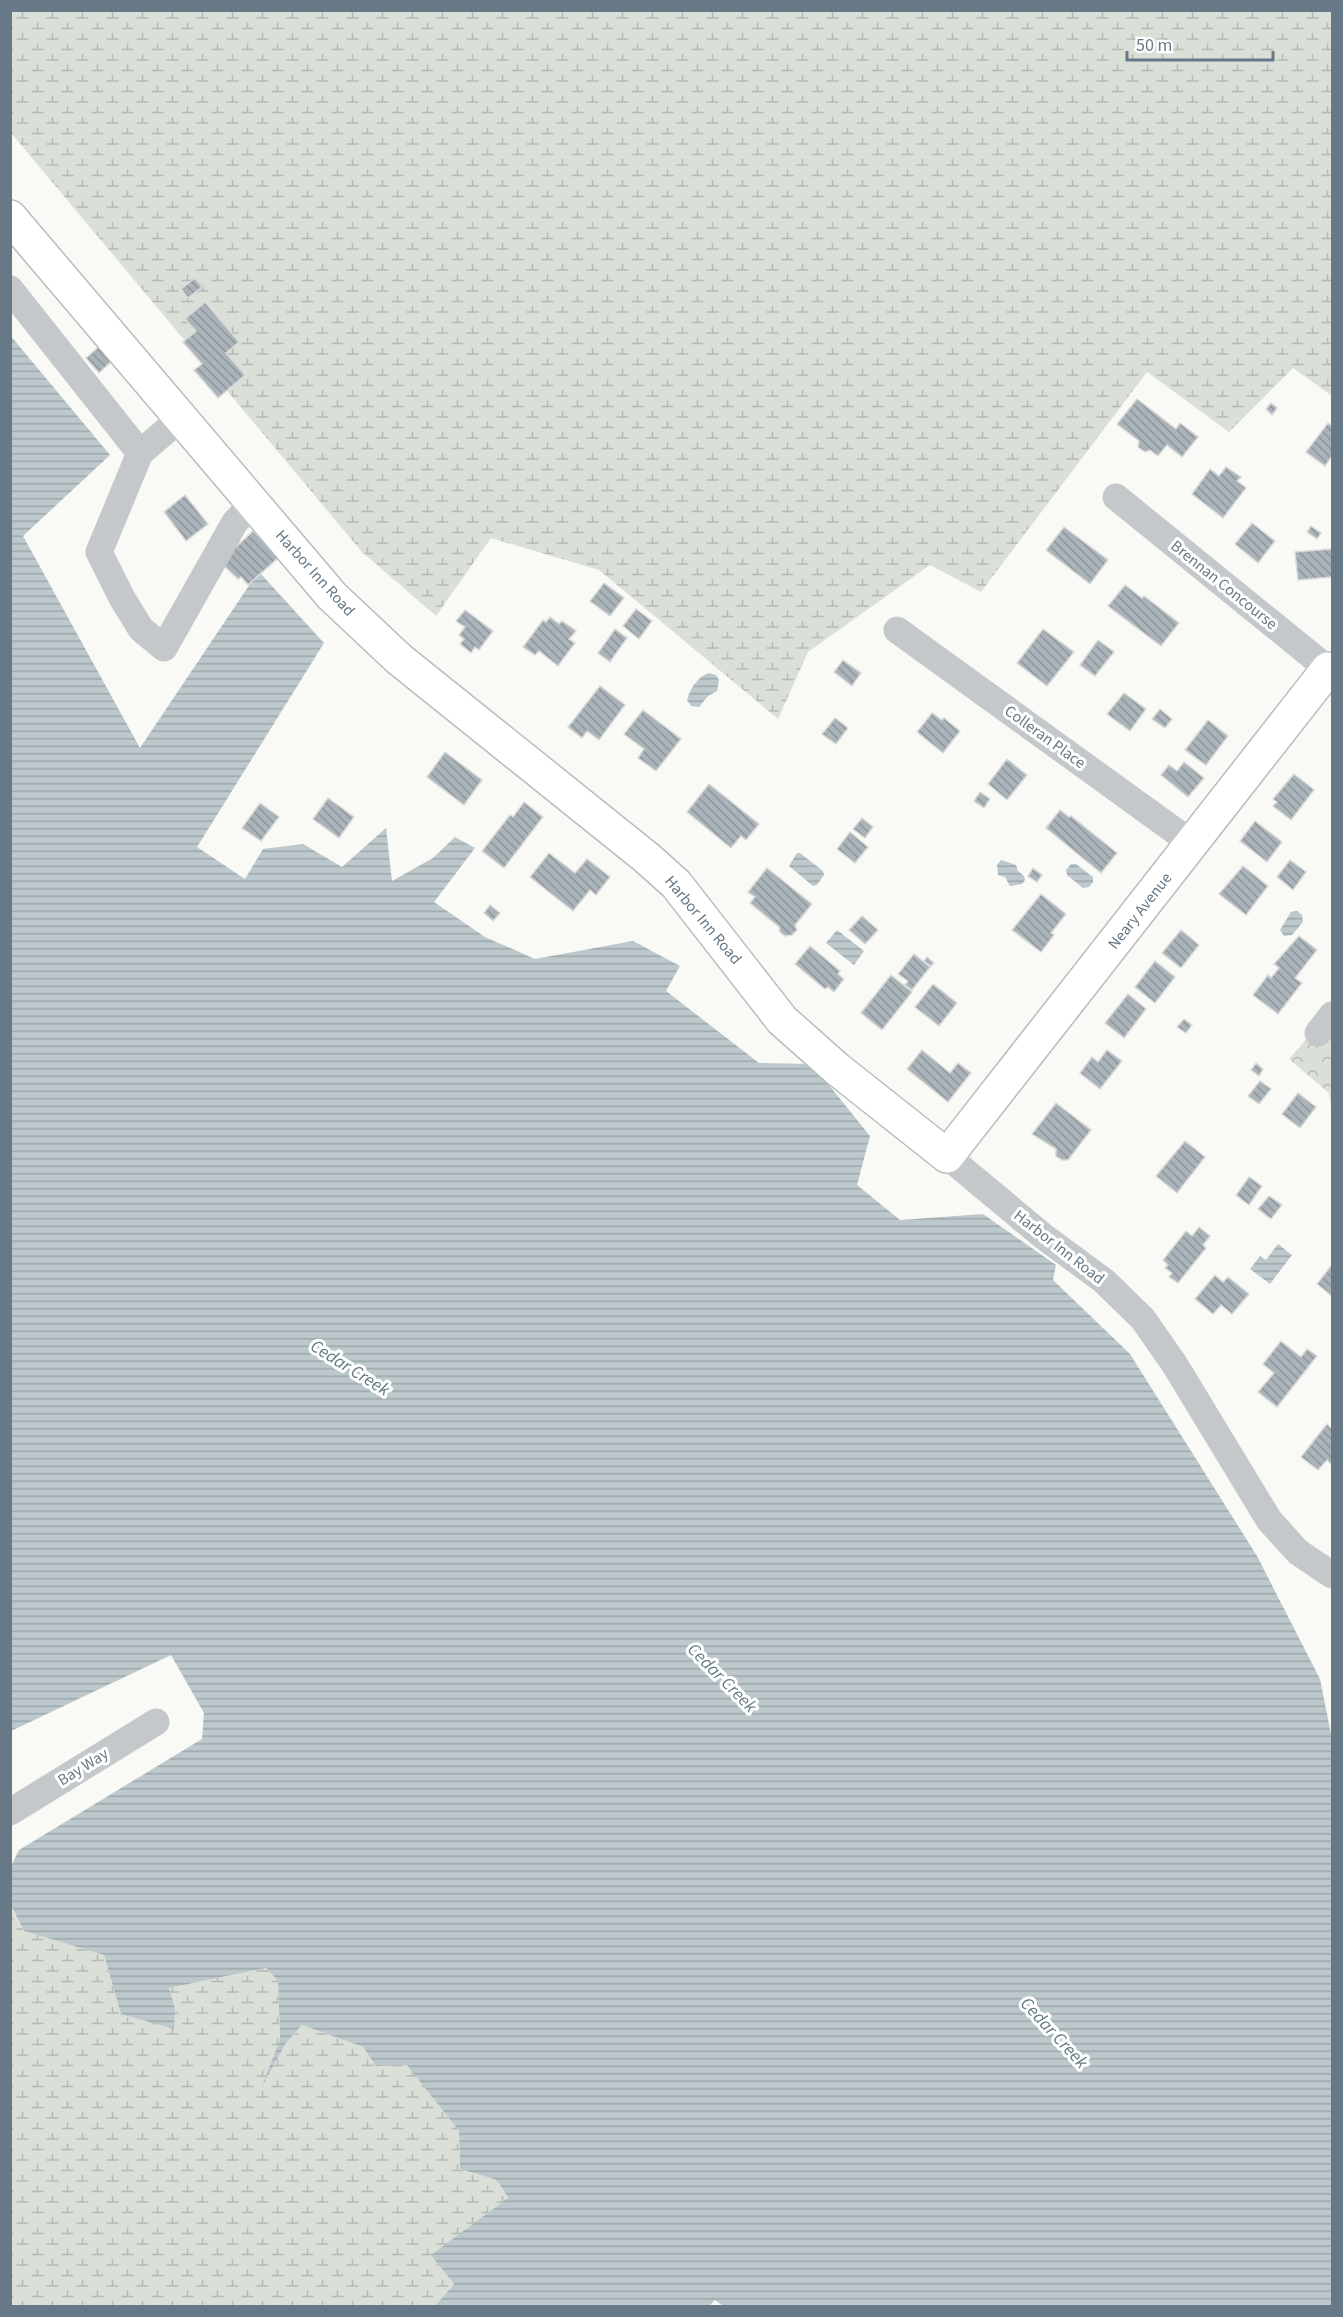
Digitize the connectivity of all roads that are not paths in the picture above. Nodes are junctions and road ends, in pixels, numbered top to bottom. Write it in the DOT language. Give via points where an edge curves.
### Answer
graph roads {
  1 [pos="10,217"];
  2 [pos="10,289"];
  3 [pos="181,418"];
  4 [pos="140,453"];
  5 [pos="1116,497"];
  6 [pos="253,503"];
  7 [pos="897,630"];
  8 [pos="1331,669"];
  9 [pos="1193,844"];
  10 [pos="947,1156"];
  11 [pos="1332,1575"];
  12 [pos="156,1722"];
  13 [pos="10,1812"];
  1 -- 3 [label="main road, Harbor Inn Road"];
  2 -- 4 [label="street"];
  3 -- 4 [label="street"];
  3 -- 6 [label="main road, Harbor Inn Road"];
  4 -- 6 [label="street" via="99,552 141,629 164,648 236,522"];
  5 -- 8 [label="street, Brennan Concourse"];
  6 -- 10 [label="main road, Harbor Inn Road" via="340,604 399,659 676,884 782,1020"];
  7 -- 9 [label="street, Colleran Place"];
  8 -- 9 [label="main road, Neary Avenue"];
  9 -- 10 [label="main road, Neary Avenue"];
  10 -- 11 [label="street, Harbor Inn Road" via="1104,1281 1143,1319 1269,1520 1298,1552"];
  12 -- 13 [label="street, Bay Way"];
}
